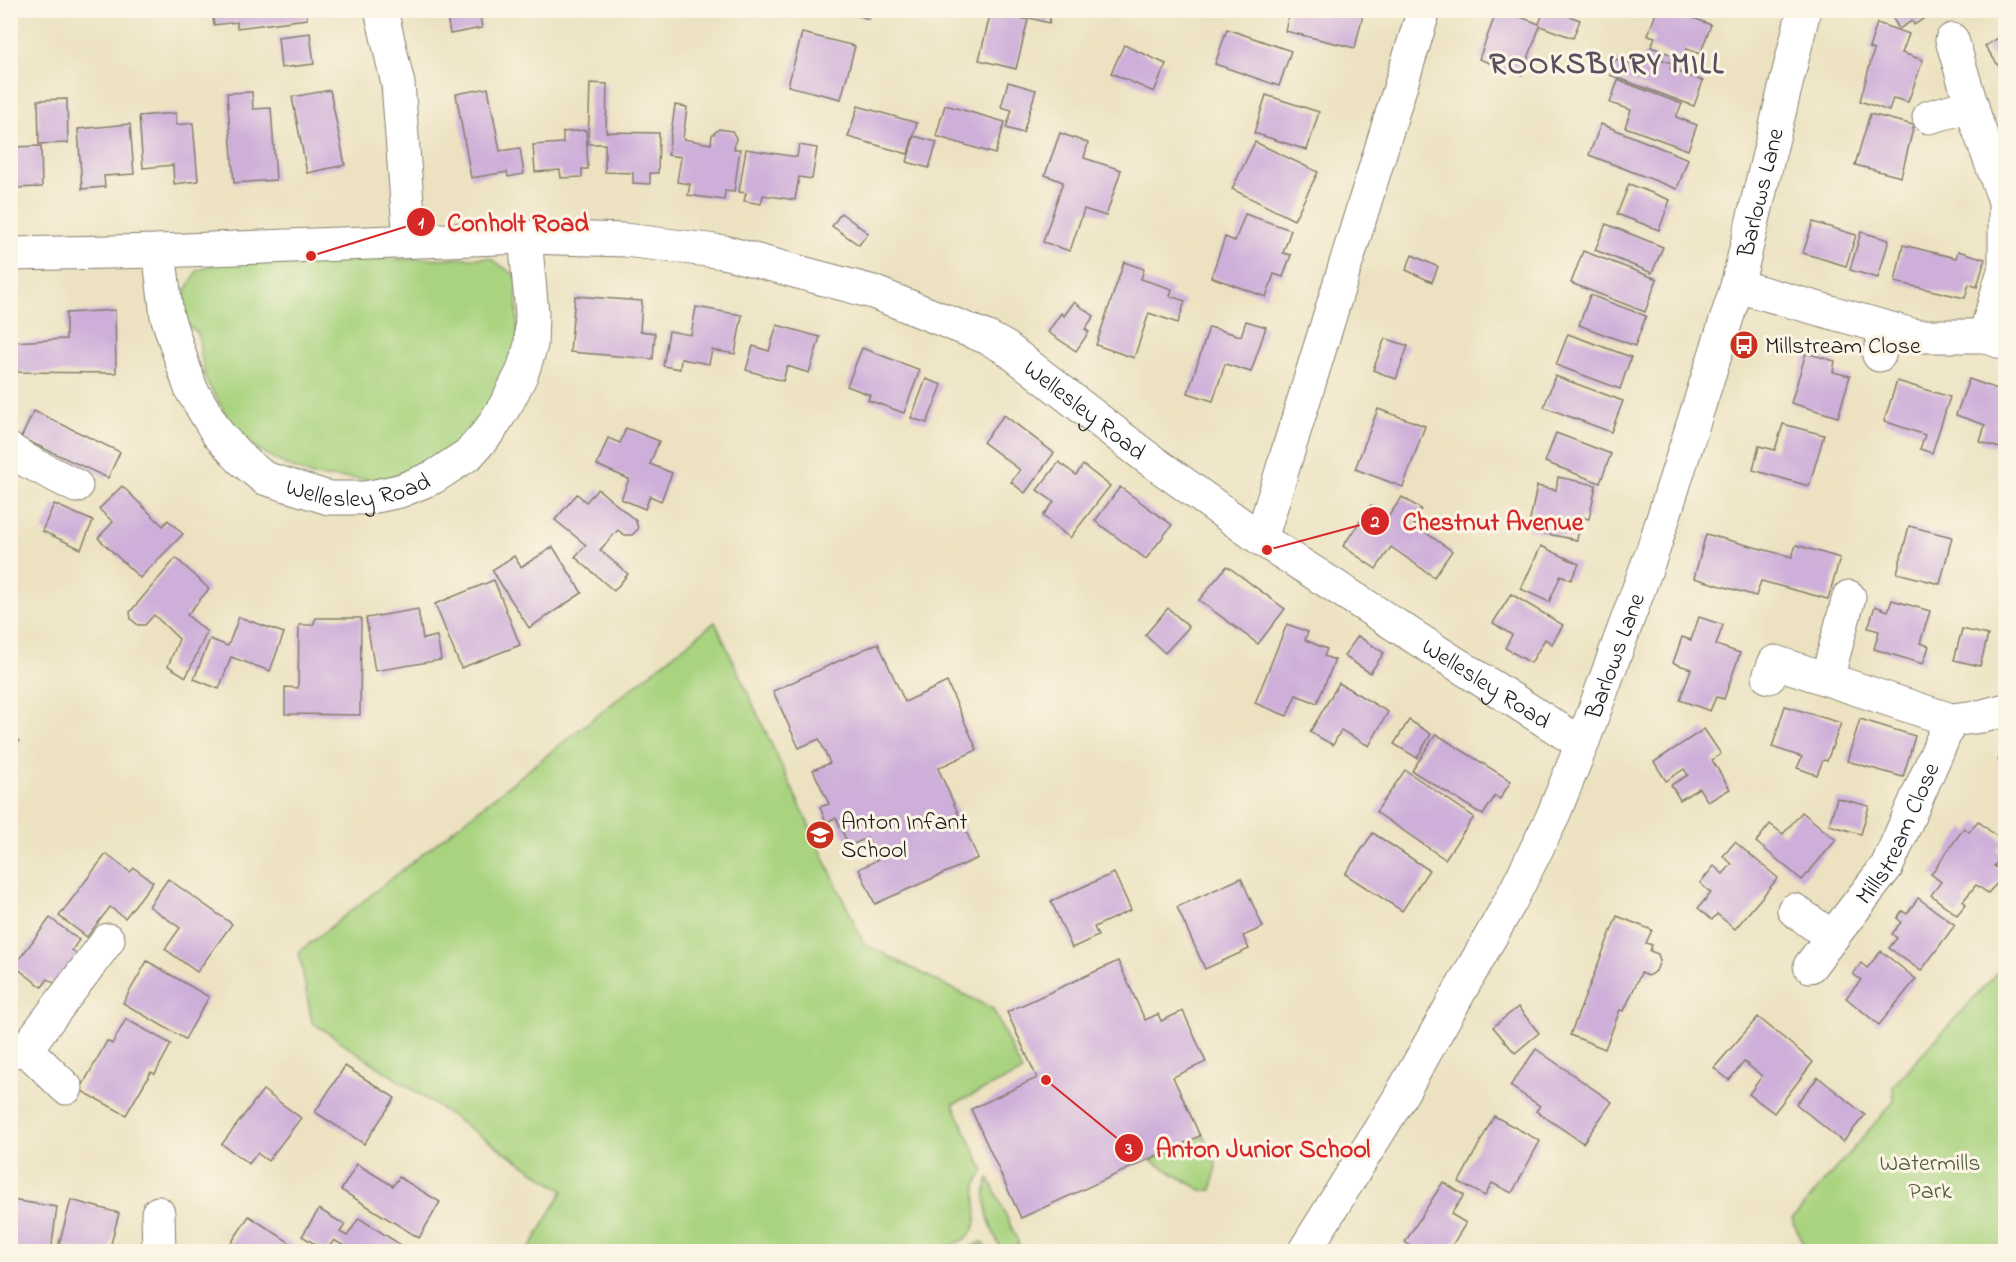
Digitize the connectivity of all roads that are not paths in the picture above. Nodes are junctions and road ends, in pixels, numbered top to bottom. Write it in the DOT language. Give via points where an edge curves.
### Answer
graph roads {
  1 [pos="381,10"];
  2 [pos="1424,10"];
  3 [pos="1804,10"];
  4 [pos="1952,40"];
  5 [pos="1972,105"];
  6 [pos="1929,117"];
  7 [pos="525,237"];
  8 [pos="410,241"];
  9 [pos="159,251"];
  10 [pos="10,254"];
  11 [pos="1737,286"];
  12 [pos="1995,340"];
  13 [pos="10,450"];
  14 [pos="76,486"];
  15 [pos="1261,539"];
  16 [pos="1849,597"];
  17 [pos="1769,677"];
  18 [pos="1827,679"];
  19 [pos="2006,710"];
  20 [pos="1951,720"];
  21 [pos="1582,744"];
  22 [pos="1794,910"];
  23 [pos="1832,938"];
  24 [pos="108,939"];
  25 [pos="1810,966"];
  26 [pos="18,1051"];
  27 [pos="66,1088"];
  28 [pos="158,1213"];
  29 [pos="159,1251"];
  30 [pos="1304,1251"];
  1 -- 8 [label="street" via="398,84"];
  2 -- 15 [label="street"];
  3 -- 11 [label="street, Barlows Lane"];
  4 -- 5 [label="street"];
  5 -- 6 [label="street"];
  5 -- 12 [label="street" via="2005,201 2006,267"];
  7 -- 8 [label="street, Wellesley Road"];
  7 -- 9 [label="street, Wellesley Road" via="531,345 508,401 490,430 468,454 434,477 400,491 366,498 328,498 264,478 218,434 191,389 167,316"];
  7 -- 15 [label="street, Wellesley Road" via="626,240 724,252 873,292 976,332 1006,348 1144,456"];
  8 -- 9 [label="street, Wellesley Road"];
  9 -- 10 [label="street, Wellesley Road"];
  11 -- 12 [label="street" via="1883,341 1916,336"];
  11 -- 21 [label="street, Barlows Lane" via="1654,547"];
  13 -- 14 [label="street"];
  15 -- 21 [label="street, Wellesley Road"];
  16 -- 18 [label="street"];
  17 -- 18 [label="street" via="1775,662"];
  18 -- 20 [label="street"];
  19 -- 20 [label="street"];
  20 -- 23 [label="street, Millstream Close" via="1887,866"];
  21 -- 30 [label="street, Barlows Lane" via="1552,818 1509,904 1397,1102"];
  22 -- 23 [label="street"];
  23 -- 25 [label="street, Millstream Close"];
  24 -- 26 [label="street"];
  26 -- 27 [label="street"];
  28 -- 29 [label="street"];
}
